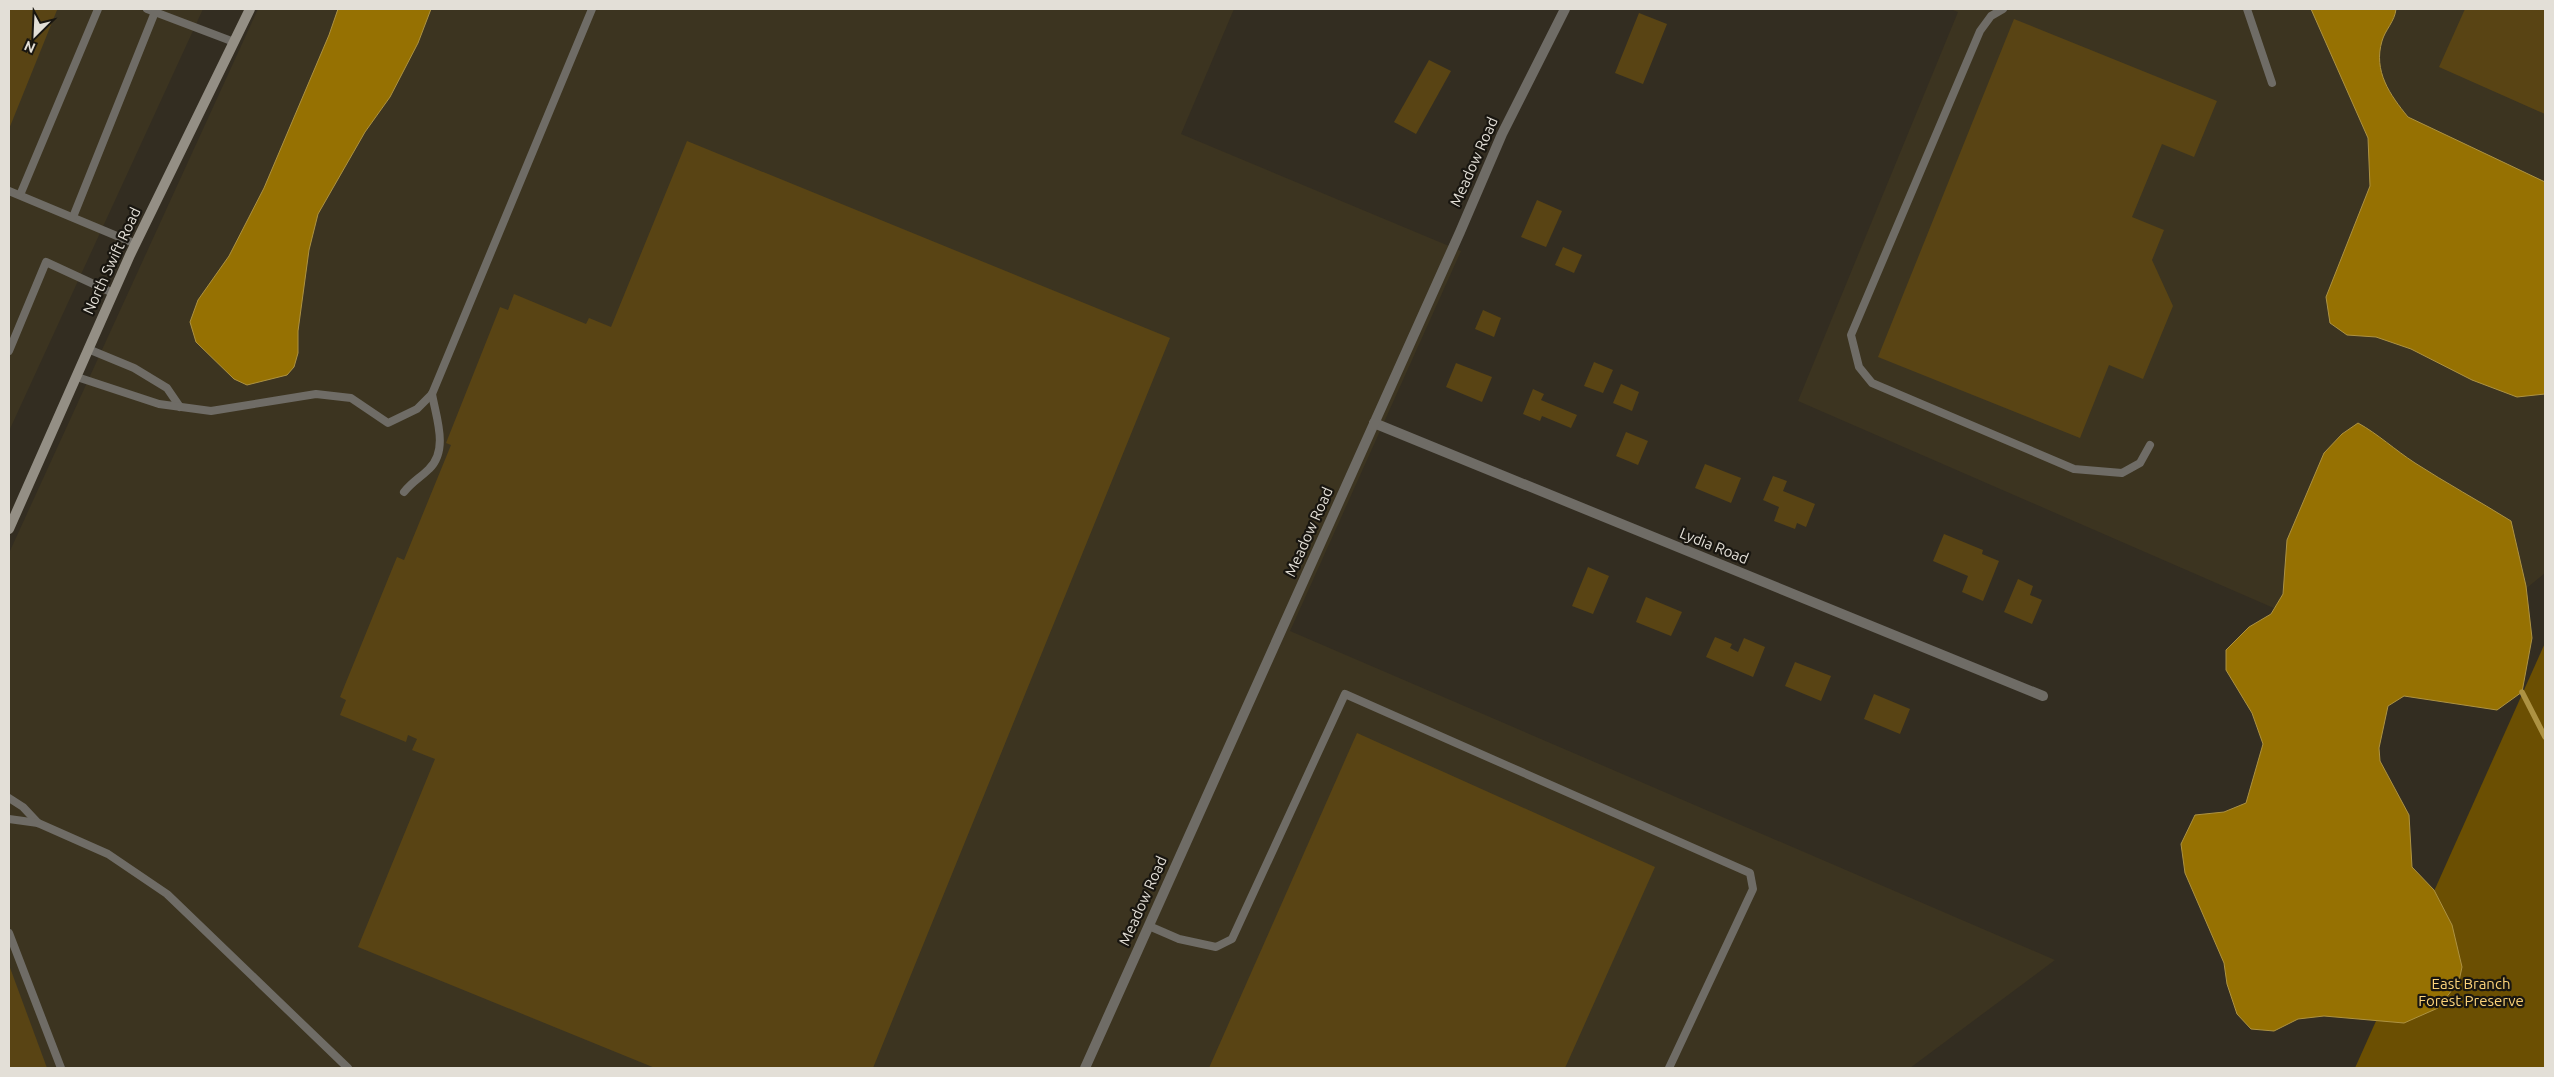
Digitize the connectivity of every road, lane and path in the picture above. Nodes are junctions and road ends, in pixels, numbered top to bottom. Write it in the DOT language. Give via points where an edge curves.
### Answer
graph roads {
  1 [pos="98,9"];
  2 [pos="147,9"];
  3 [pos="250,9"];
  4 [pos="592,9"];
  5 [pos="1564,9"];
  6 [pos="2003,9"];
  7 [pos="2246,9"];
  8 [pos="156,12"];
  9 [pos="234,42"];
  10 [pos="2272,83"];
  11 [pos="9,191"];
  12 [pos="20,195"];
  13 [pos="73,217"];
  14 [pos="136,244"];
  15 [pos="114,293"];
  16 [pos="88,349"];
  17 [pos="9,351"];
  18 [pos="77,377"];
  19 [pos="432,394"];
  20 [pos="180,407"];
  21 [pos="1374,423"];
  22 [pos="2150,445"];
  23 [pos="404,492"];
  24 [pos="9,529"];
  25 [pos="2043,696"];
  26 [pos="9,798"];
  27 [pos="9,819"];
  28 [pos="38,823"];
  29 [pos="1149,926"];
  30 [pos="9,933"];
  31 [pos="61,1068"];
  32 [pos="348,1068"];
  33 [pos="1085,1068"];
  34 [pos="1669,1068"];
  1 -- 12 [label="lane"];
  2 -- 8 [label="lane"];
  3 -- 9 [label="street, North Swift Road"];
  4 -- 19 [label="lane"];
  5 -- 21 [label="street, Meadow Road" via="1502,134"];
  6 -- 22 [label="lane" via="1991,16 1980,31 1851,334 1859,367 1872,382 2074,469 2122,474 2140,463"];
  7 -- 10 [label="lane"];
  8 -- 9 [label="lane"];
  8 -- 13 [label="lane"];
  9 -- 14 [label="street, North Swift Road"];
  11 -- 12 [label="lane"];
  12 -- 13 [label="lane"];
  13 -- 14 [label="lane"];
  14 -- 15 [label="street, North Swift Road"];
  15 -- 16 [label="street, North Swift Road"];
  15 -- 17 [label="lane" via="46,262"];
  16 -- 18 [label="street, North Swift Road"];
  16 -- 20 [label="lane" via="134,368 168,388"];
  18 -- 20 [label="lane" via="159,404"];
  18 -- 24 [label="street, North Swift Road"];
  19 -- 20 [label="lane" via="417,409 388,424 350,398 316,394 211,411"];
  19 -- 23 [label="lane" via="440,445 438,457"];
  21 -- 25 [label="street, Lydia Road"];
  21 -- 29 [label="street, Meadow Road"];
  26 -- 28 [label="lane"];
  27 -- 28 [label="lane"];
  28 -- 32 [label="lane" via="108,854 167,894"];
  29 -- 33 [label="street, Meadow Road"];
  29 -- 34 [label="lane" via="1179,939 1216,947 1232,939 1345,694 1750,873 1753,889"];
  30 -- 31 [label="lane"];
}
